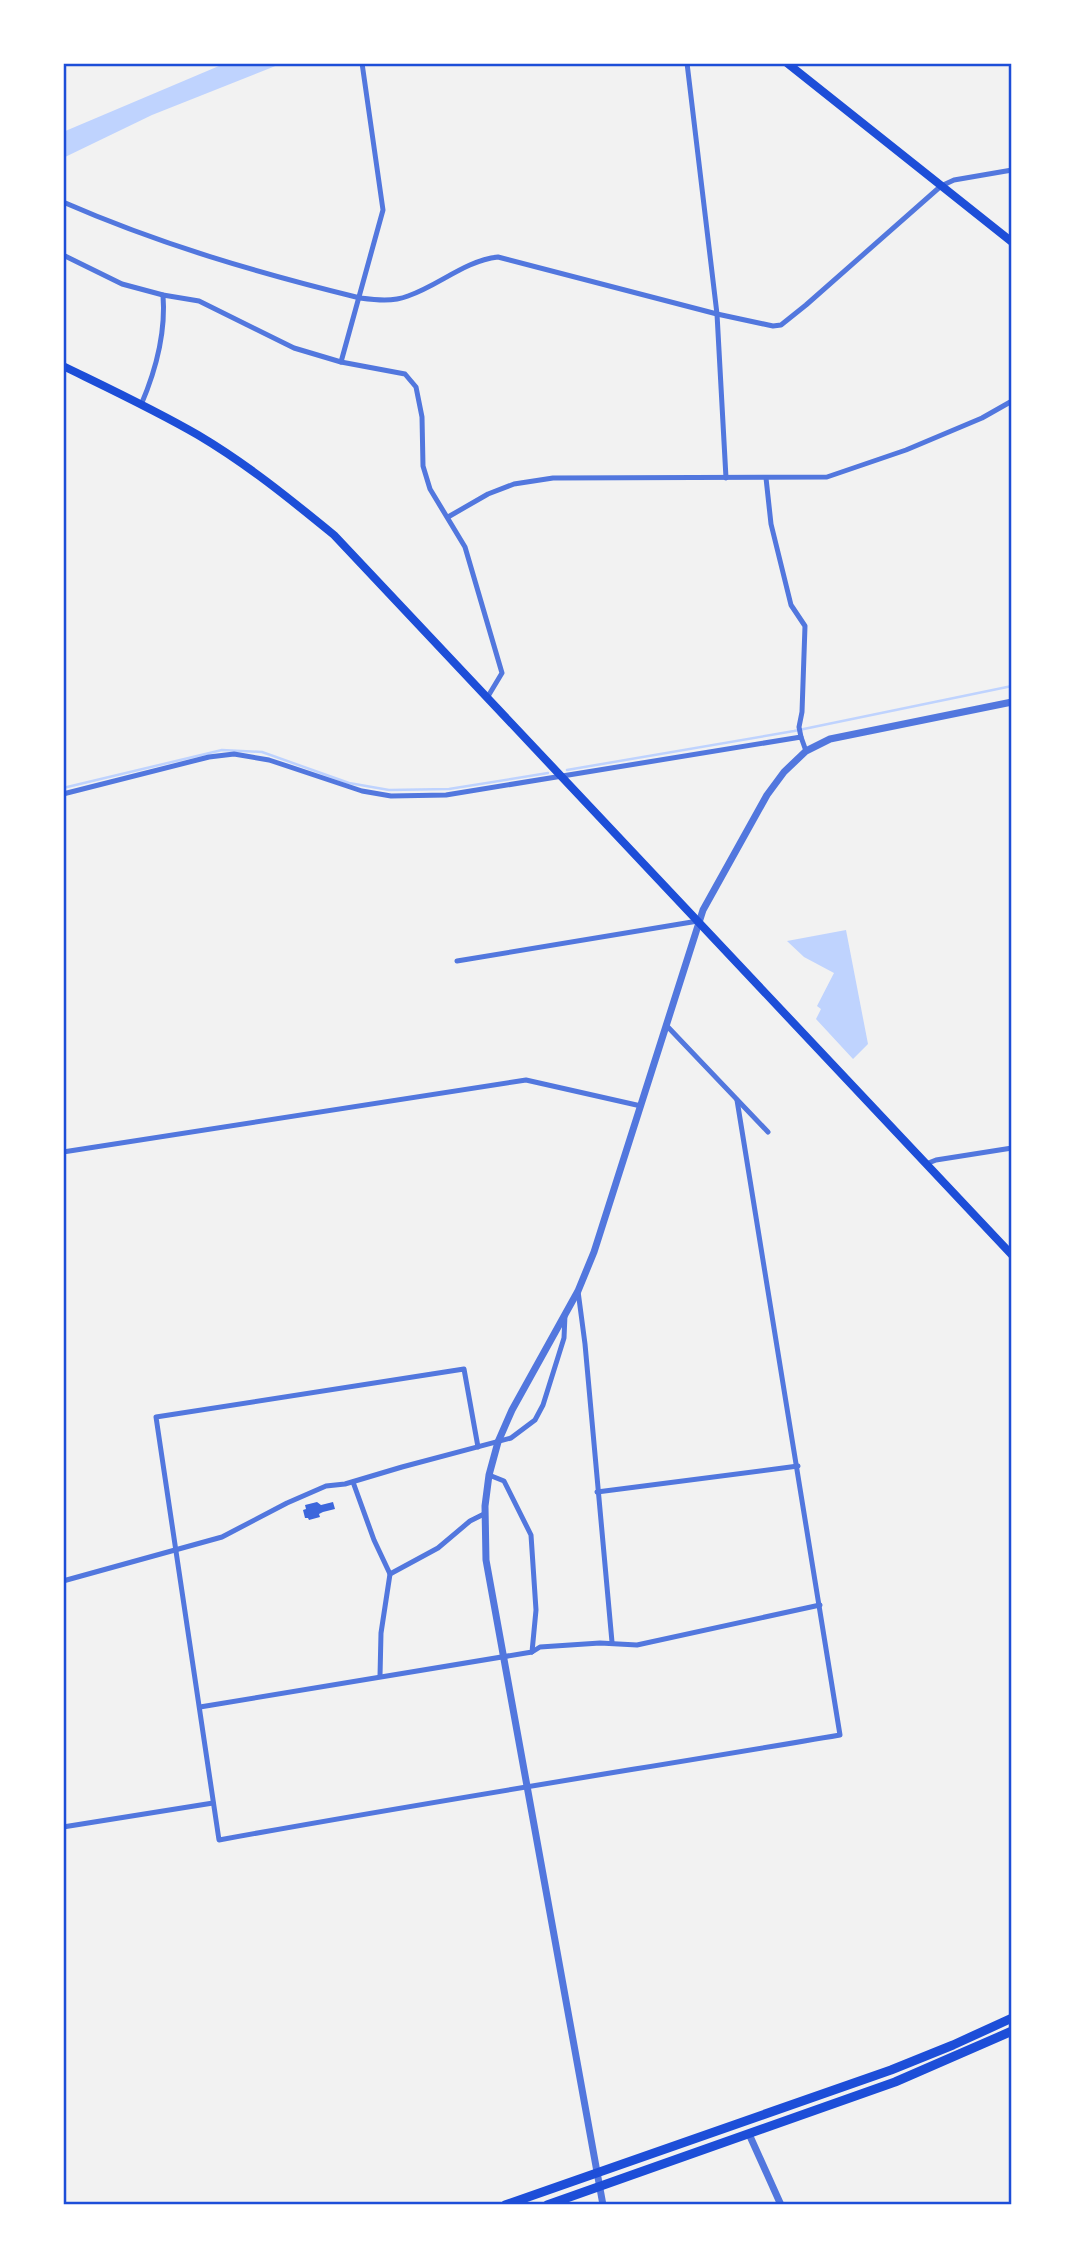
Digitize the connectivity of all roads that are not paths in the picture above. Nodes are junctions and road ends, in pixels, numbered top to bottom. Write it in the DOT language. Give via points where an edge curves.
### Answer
graph roads {
  1 [pos="362,63"];
  2 [pos="687,63"];
  3 [pos="786,63"];
  4 [pos="1012,170"];
  5 [pos="941,186"];
  6 [pos="63,202"];
  7 [pos="1012,242"];
  8 [pos="63,255"];
  9 [pos="163,295"];
  10 [pos="360,298"];
  11 [pos="717,314"];
  12 [pos="341,362"];
  13 [pos="63,366"];
  14 [pos="1012,401"];
  15 [pos="141,405"];
  16 [pos="726,478"];
  17 [pos="766,478"];
  18 [pos="448,517"];
  19 [pos="487,698"];
  20 [pos="1012,702"];
  21 [pos="800,732"];
  22 [pos="806,751"];
  23 [pos="562,777"];
  24 [pos="63,794"];
  25 [pos="698,921"];
  26 [pos="457,961"];
  27 [pos="666,1025"];
  28 [pos="737,1100"];
  29 [pos="641,1106"];
  30 [pos="768,1132"];
  31 [pos="1012,1148"];
  32 [pos="63,1152"];
  33 [pos="926,1164"];
  34 [pos="1012,1255"];
  35 [pos="578,1290"];
  36 [pos="565,1314"];
  37 [pos="498,1442"];
  38 [pos="478,1447"];
  39 [pos="798,1466"];
  40 [pos="489,1475"];
  41 [pos="353,1482"];
  42 [pos="597,1492"];
  43 [pos="484,1514"];
  44 [pos="178,1549"];
  45 [pos="390,1574"];
  46 [pos="63,1581"];
  47 [pos="820,1605"];
  48 [pos="612,1642"];
  49 [pos="532,1652"];
  50 [pos="504,1658"];
  51 [pos="380,1676"];
  52 [pos="200,1707"];
  53 [pos="526,1789"];
  54 [pos="214,1803"];
  55 [pos="63,1827"];
  56 [pos="1012,2018"];
  57 [pos="1012,2031"];
  58 [pos="749,2134"];
  59 [pos="597,2172"];
  60 [pos="599,2187"];
  61 [pos="505,2205"];
  62 [pos="547,2205"];
  63 [pos="603,2205"];
  64 [pos="781,2205"];
  1 -- 10 [label="street" via="383,210"];
  2 -- 11 [label="street"];
  3 -- 5 [label="main road"];
  4 -- 5 [label="street"];
  5 -- 7 [label="main road"];
  5 -- 11 [label="street" via="780,325"];
  6 -- 10 [label="street" via="235,266"];
  8 -- 9 [label="street" via="122,284"];
  9 -- 12 [label="street" via="199,301 295,348"];
  9 -- 15 [label="street" via="162,338"];
  10 -- 11 [label="street" via="406,297 479,259 498,257"];
  10 -- 12 [label="street"];
  11 -- 16 [label="street"];
  12 -- 18 [label="street" via="405,374 416,387 423,466 430,489"];
  13 -- 15 [label="main road"];
  14 -- 17 [label="street" via="905,450 827,477"];
  15 -- 19 [label="main road" via="252,470 334,535"];
  16 -- 17 [label="street"];
  16 -- 18 [label="street" via="553,478 514,484"];
  17 -- 21 [label="street" via="771,524 791,606 805,626"];
  18 -- 19 [label="street" via="465,547 502,673"];
  19 -- 23 [label="main road"];
  20 -- 22 [label="street" via="851,733"];
  21 -- 22 [label="street"];
  21 -- 23 [label="street"];
  22 -- 25 [label="street" via="767,795"];
  23 -- 24 [label="street" via="446,795 391,796 234,754"];
  23 -- 25 [label="main road"];
  25 -- 26 [label="street"];
  25 -- 27 [label="street"];
  25 -- 33 [label="main road"];
  27 -- 28 [label="street"];
  27 -- 29 [label="street"];
  28 -- 30 [label="street"];
  28 -- 39 [label="street"];
  29 -- 32 [label="street" via="534,1080 517,1081"];
  29 -- 35 [label="street"];
  31 -- 33 [label="street"];
  33 -- 34 [label="main road"];
  35 -- 36 [label="street"];
  35 -- 42 [label="street"];
  36 -- 37 [label="street"];
  36 -- 37 [label="street" via="564,1338 543,1405 526,1428"];
  37 -- 38 [label="street"];
  37 -- 40 [label="street"];
  38 -- 41 [label="street"];
  38 -- 44 [label="street" via="464,1369 156,1417"];
  39 -- 42 [label="street"];
  39 -- 47 [label="street"];
  40 -- 43 [label="street"];
  40 -- 49 [label="street" via="504,1481 531,1535 536,1610"];
  41 -- 44 [label="street" via="312,1491 231,1534"];
  41 -- 45 [label="street"];
  42 -- 48 [label="street"];
  43 -- 45 [label="street" via="438,1548"];
  43 -- 50 [label="street" via="486,1560"];
  44 -- 46 [label="street"];
  44 -- 52 [label="street"];
  45 -- 51 [label="street"];
  47 -- 48 [label="street" via="637,1645"];
  47 -- 53 [label="street" via="840,1735"];
  48 -- 49 [label="street" via="540,1647"];
  49 -- 50 [label="street"];
  50 -- 51 [label="street"];
  50 -- 53 [label="street"];
  51 -- 52 [label="street"];
  52 -- 54 [label="street"];
  53 -- 54 [label="street" via="219,1840"];
  53 -- 59 [label="street"];
  54 -- 55 [label="street"];
  56 -- 59 [label="highway" via="891,2070"];
  57 -- 58 [label="highway" via="908,2077"];
  58 -- 60 [label="highway"];
  58 -- 64 [label="street"];
  59 -- 60 [label="street"];
  59 -- 61 [label="highway"];
  60 -- 62 [label="highway"];
  60 -- 63 [label="street"];
}
